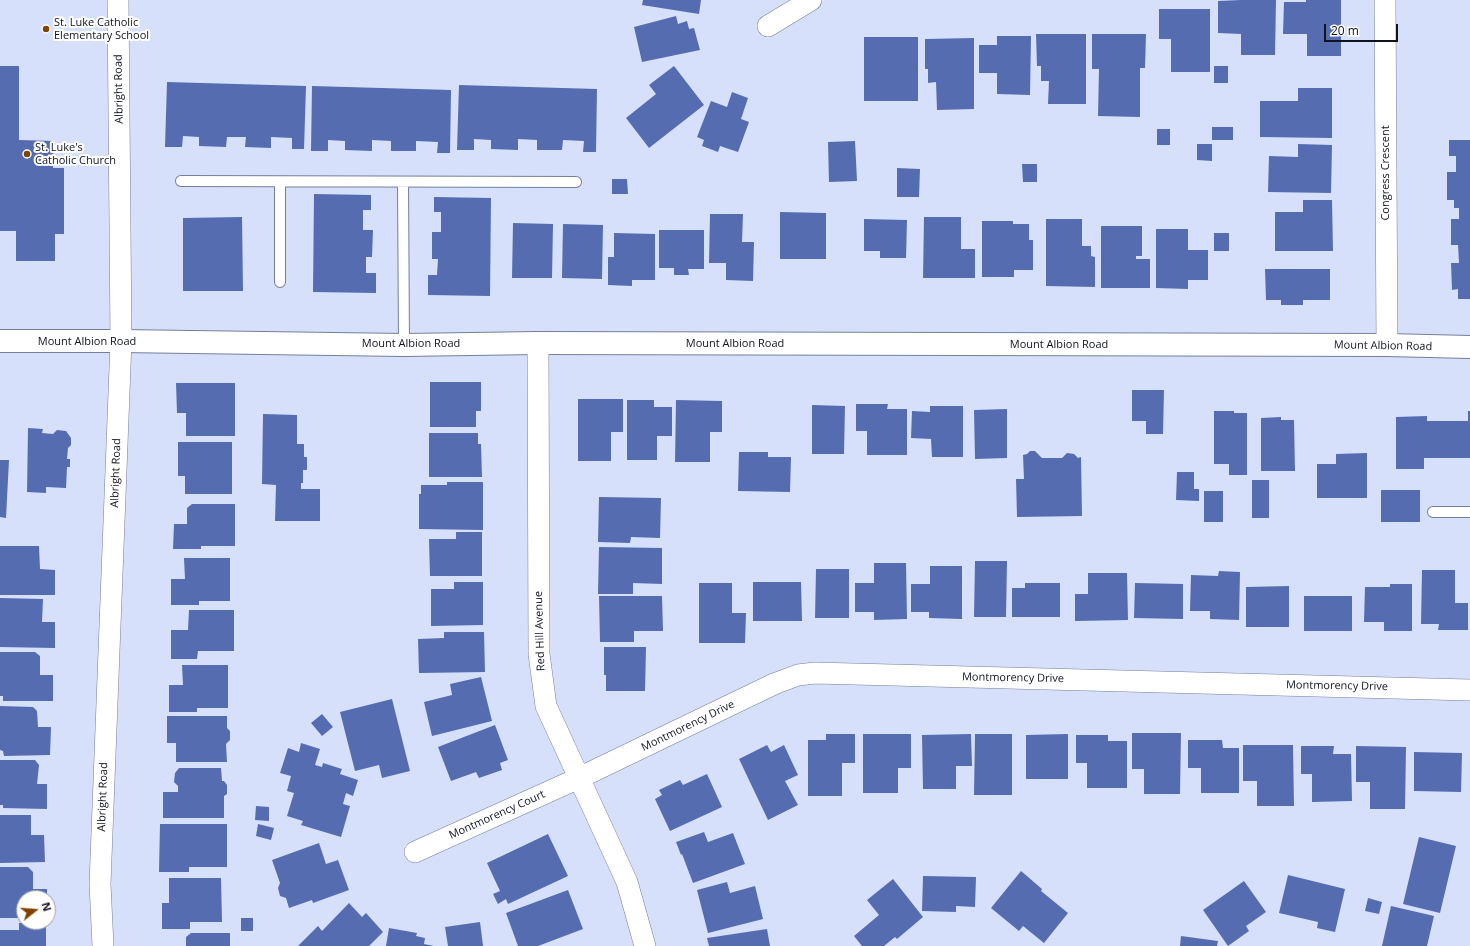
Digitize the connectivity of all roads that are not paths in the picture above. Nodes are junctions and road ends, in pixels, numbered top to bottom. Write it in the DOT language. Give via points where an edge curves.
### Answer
graph roads {
  1 [pos="118,0"];
  2 [pos="811,0"];
  3 [pos="1385,0"];
  4 [pos="768,26"];
  5 [pos="182,181"];
  6 [pos="280,182"];
  7 [pos="403,182"];
  8 [pos="576,182"];
  9 [pos="280,282"];
  10 [pos="0,341"];
  11 [pos="121,341"];
  12 [pos="538,343"];
  13 [pos="404,345"];
  14 [pos="1387,345"];
  15 [pos="1470,347"];
  16 [pos="1433,512"];
  17 [pos="1470,512"];
  18 [pos="1470,690"];
  19 [pos="579,778"];
  20 [pos="415,852"];
  21 [pos="103,946"];
  22 [pos="645,946"];
  1 -- 11 [label="street, Albright Road"];
  2 -- 4 [label="street"];
  3 -- 14 [label="street, Congress Crescent"];
  5 -- 6 [label="lane"];
  6 -- 7 [label="lane"];
  6 -- 9 [label="lane"];
  7 -- 8 [label="lane"];
  7 -- 13 [label="lane"];
  10 -- 11 [label="street, Mount Albion Road"];
  11 -- 13 [label="street, Mount Albion Road"];
  11 -- 21 [label="street, Albright Road" via="100,884"];
  12 -- 13 [label="street, Mount Albion Road"];
  12 -- 14 [label="street, Mount Albion Road"];
  12 -- 19 [label="street, Red Hill Avenue" via="539,654 546,706"];
  14 -- 15 [label="street, Mount Albion Road"];
  16 -- 17 [label="lane"];
  18 -- 19 [label="street, Montmorency Drive" via="798,674"];
  19 -- 20 [label="street, Montmorency Court"];
  19 -- 22 [label="street, Red Hill Avenue" via="627,882"];
}
